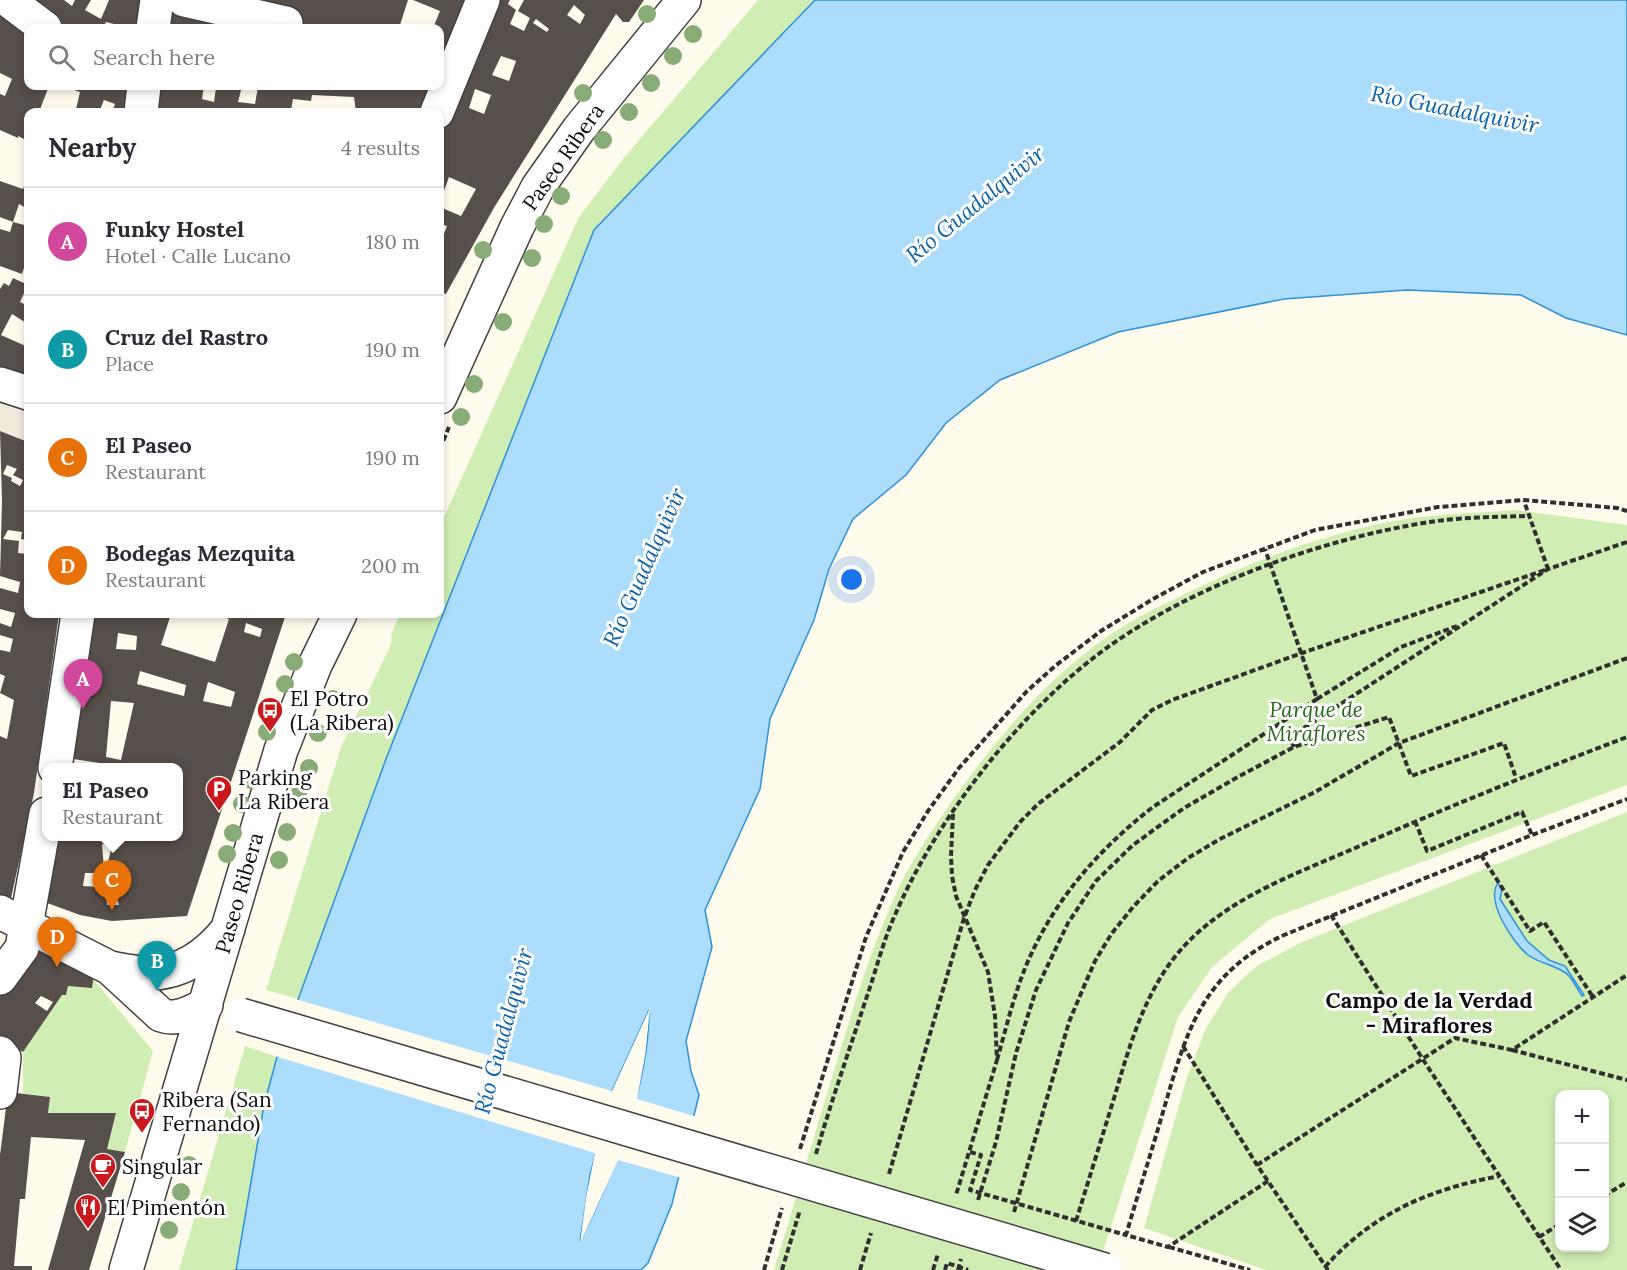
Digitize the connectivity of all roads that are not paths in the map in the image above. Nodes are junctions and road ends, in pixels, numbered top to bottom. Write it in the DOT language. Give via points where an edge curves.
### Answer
graph roads {
  1 [pos="8,0"];
  2 [pos="157,0"];
  3 [pos="184,0"];
  4 [pos="483,0"];
  5 [pos="684,0"];
  6 [pos="286,22"];
  7 [pos="40,24"];
  8 [pos="154,24"];
  9 [pos="144,90"];
  10 [pos="141,108"];
  11 [pos="439,108"];
  12 [pos="0,384"];
  13 [pos="24,392"];
  14 [pos="445,411"];
  15 [pos="77,618"];
  16 [pos="338,618"];
  17 [pos="56,763"];
  18 [pos="42,827"];
  19 [pos="13,920"];
  20 [pos="229,927"];
  21 [pos="110,968"];
  22 [pos="0,978"];
  23 [pos="206,1005"];
  24 [pos="0,1053"];
  25 [pos="0,1092"];
  26 [pos="126,1270"];
  27 [pos="1105,1270"];
  1 -- 7 [label="street"];
  2 -- 8 [label="street"];
  3 -- 6 [label="street"];
  4 -- 11 [label="street"];
  5 -- 14 [label="street, Paseo Ribera" via="579,129 538,187 517,227"];
  9 -- 10 [label="street"];
  12 -- 13 [label="street"];
  15 -- 17 [label="street"];
  16 -- 20 [label="street, Paseo Ribera" via="281,750"];
  18 -- 19 [label="street"];
  19 -- 21 [label="street"];
  19 -- 22 [label="street" via="22,948"];
  20 -- 21 [label="street" via="201,957 176,968 149,973"];
  20 -- 23 [label="street, Paseo Ribera"];
  21 -- 23 [label="street" via="161,1015 180,1017"];
  23 -- 26 [label="street, Paseo Ribera"];
  23 -- 27 [label="street, bridge" via="1006,1227"];
  24 -- 25 [label="street" via="4,1058"];
}
